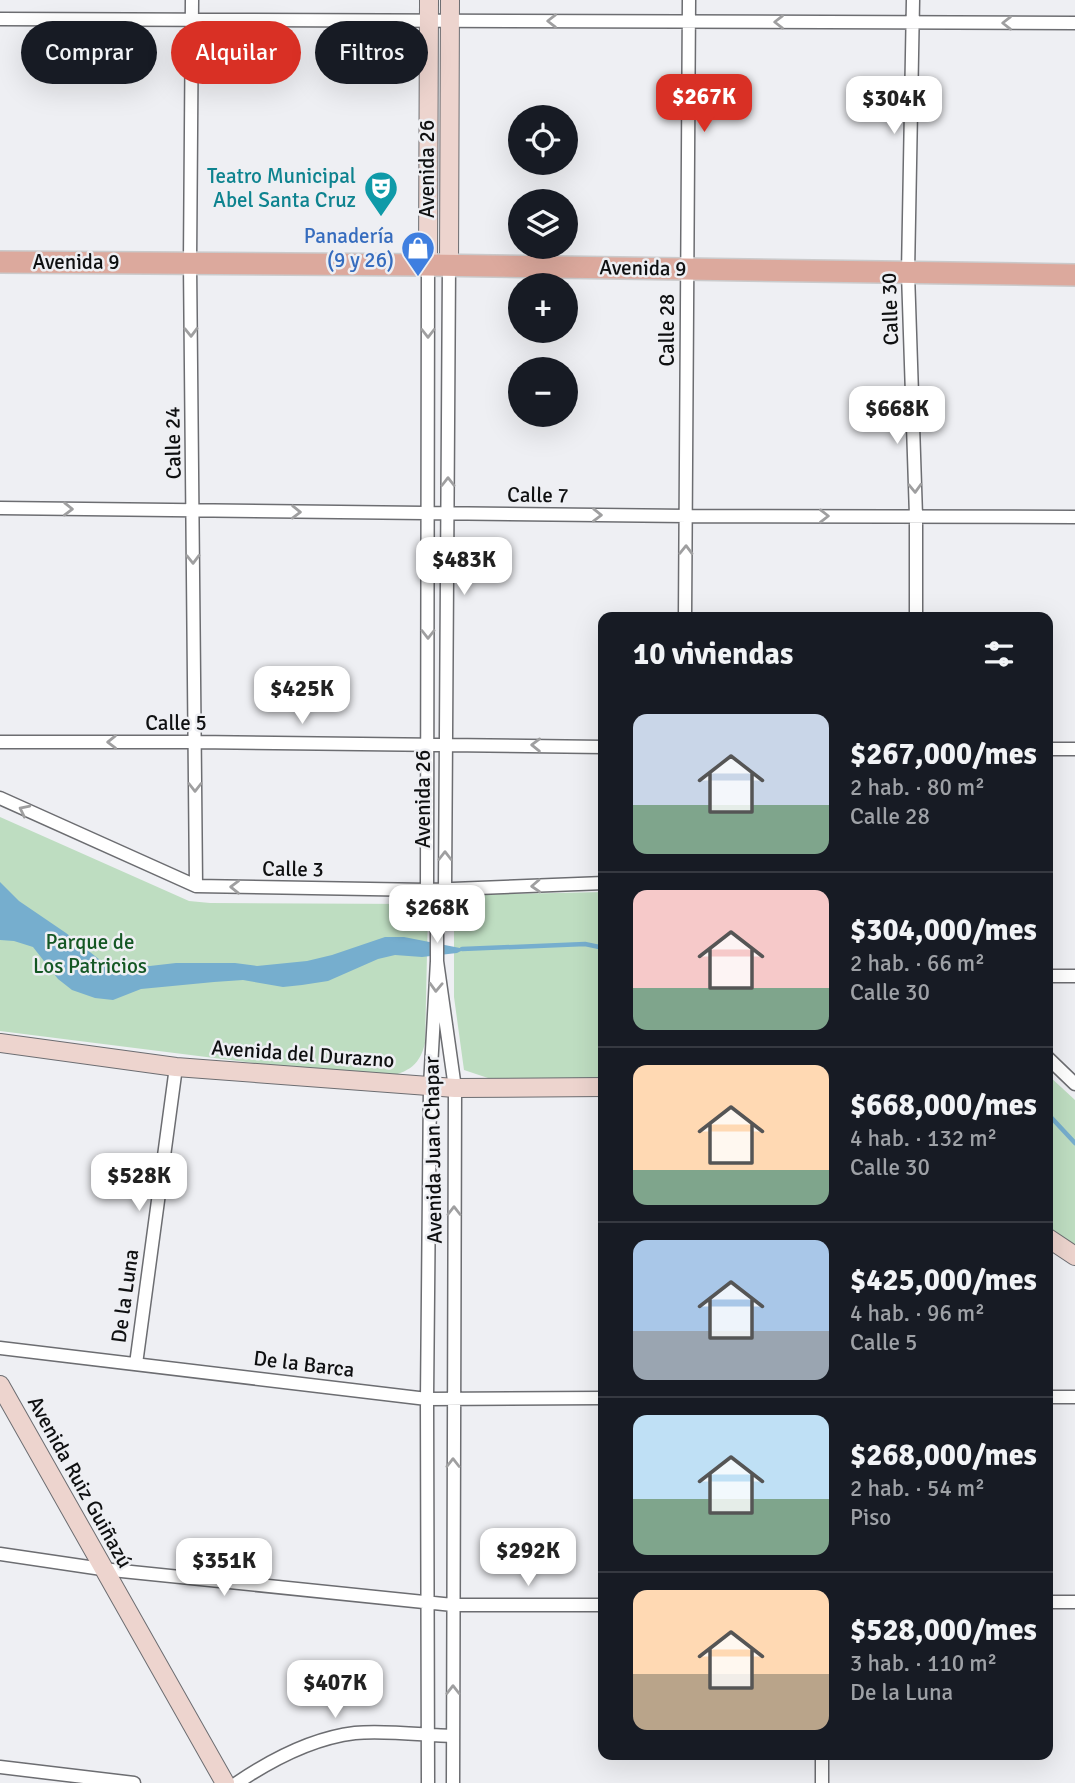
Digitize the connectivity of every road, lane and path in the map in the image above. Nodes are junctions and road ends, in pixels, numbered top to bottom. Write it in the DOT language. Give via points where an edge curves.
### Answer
graph roads {
  1 [pos="192,0"];
  2 [pos="429,0"];
  3 [pos="450,0"];
  4 [pos="689,0"];
  5 [pos="913,0"];
  6 [pos="0,19"];
  7 [pos="192,20"];
  8 [pos="450,21"];
  9 [pos="429,22"];
  10 [pos="689,22"];
  11 [pos="913,22"];
  12 [pos="1075,23"];
  13 [pos="0,262"];
  14 [pos="190,263"];
  15 [pos="439,265"];
  16 [pos="686,268"];
  17 [pos="908,273"];
  18 [pos="1075,275"];
  19 [pos="0,508"];
  20 [pos="192,511"];
  21 [pos="428,513"];
  22 [pos="448,513"];
  23 [pos="687,516"];
  24 [pos="916,516"];
  25 [pos="1075,517"];
  26 [pos="685,612"];
  27 [pos="916,612"];
  28 [pos="0,742"];
  29 [pos="195,742"];
  30 [pos="427,744"];
  31 [pos="446,744"];
  32 [pos="598,747"];
  33 [pos="1053,749"];
  34 [pos="1075,749"];
  35 [pos="0,798"];
  36 [pos="598,883"];
  37 [pos="196,887"];
  38 [pos="427,890"];
  39 [pos="445,890"];
  40 [pos="437,924"];
  41 [pos="437,961"];
  42 [pos="1053,976"];
  43 [pos="1075,976"];
  44 [pos="0,1043"];
  45 [pos="1053,1063"];
  46 [pos="176,1067"];
  47 [pos="1075,1084"];
  48 [pos="430,1087"];
  49 [pos="598,1087"];
  50 [pos="455,1088"];
  51 [pos="1053,1241"];
  52 [pos="1075,1256"];
  53 [pos="0,1348"];
  54 [pos="136,1363"];
  55 [pos="0,1385"];
  56 [pos="453,1397"];
  57 [pos="1053,1397"];
  58 [pos="1075,1397"];
  59 [pos="598,1398"];
  60 [pos="427,1399"];
  61 [pos="0,1554"];
  62 [pos="102,1569"];
  63 [pos="1053,1602"];
  64 [pos="1075,1602"];
  65 [pos="427,1603"];
  66 [pos="453,1605"];
  67 [pos="598,1605"];
  68 [pos="428,1735"];
  69 [pos="453,1736"];
  70 [pos="822,1760"];
  71 [pos="0,1767"];
  72 [pos="134,1783"];
  73 [pos="225,1783"];
  74 [pos="237,1783"];
  75 [pos="428,1783"];
  76 [pos="453,1783"];
  77 [pos="822,1783"];
  1 -- 7 [label="street, Calle 24"];
  2 -- 9 [label="main road, Avenida 26"];
  3 -- 8 [label="main road, Avenida 26"];
  4 -- 10 [label="street, Calle 28"];
  5 -- 11 [label="street, Calle 30"];
  6 -- 7 [label="street"];
  7 -- 9 [label="street"];
  7 -- 14 [label="street, Calle 24"];
  8 -- 9 [label="street"];
  10 -- 8 [label="street, one-way"];
  8 -- 15 [label="main road, Avenida 26"];
  9 -- 15 [label="main road, Avenida 26"];
  11 -- 10 [label="street, one-way"];
  10 -- 16 [label="street, Calle 28"];
  12 -- 11 [label="street, one-way"];
  11 -- 17 [label="street, Calle 30"];
  13 -- 14 [label="main road, Avenida 9"];
  14 -- 15 [label="main road, Avenida 9"];
  14 -- 20 [label="street, Calle 24, one-way"];
  15 -- 16 [label="main road, Avenida 9"];
  15 -- 21 [label="street, Avenida 26, one-way"];
  22 -- 15 [label="street, Avenida 26, one-way"];
  16 -- 17 [label="main road, Avenida 9"];
  16 -- 23 [label="street, Calle 28"];
  17 -- 18 [label="main road, Avenida 9"];
  17 -- 24 [label="street, Calle 30, one-way"];
  19 -- 20 [label="street, Calle 7, one-way"];
  20 -- 21 [label="street, Calle 7, one-way"];
  20 -- 29 [label="street, Calle 24, one-way"];
  21 -- 22 [label="street, Calle 7"];
  21 -- 30 [label="street, Avenida 26, one-way"];
  22 -- 23 [label="street, Calle 7, one-way"];
  22 -- 31 [label="street, Avenida 26"];
  23 -- 24 [label="street, Calle 7, one-way"];
  26 -- 23 [label="street, Calle 28, one-way"];
  24 -- 25 [label="street, Calle 7"];
  24 -- 27 [label="street, Calle 30"];
  29 -- 28 [label="street, Calle 5, one-way"];
  29 -- 30 [label="street, Calle 5"];
  29 -- 37 [label="street, Calle 24, one-way"];
  30 -- 31 [label="street, Calle 5"];
  30 -- 38 [label="street, Avenida 26"];
  32 -- 31 [label="street, Calle 5, one-way"];
  39 -- 31 [label="street, Avenida 26, one-way"];
  33 -- 34 [label="street"];
  37 -- 35 [label="street, Calle 3, one-way"];
  36 -- 39 [label="street, Calle 3, one-way"];
  38 -- 37 [label="street, Calle 3, one-way"];
  38 -- 39 [label="street, Calle 3"];
  38 -- 40 [label="street, Avenida 26"];
  39 -- 40 [label="street, Avenida 26"];
  40 -- 41 [label="street"];
  41 -- 48 [label="street, Avenida Juan Chapar, one-way"];
  41 -- 50 [label="street, Avenida Juan Chapar"];
  42 -- 43 [label="street"];
  44 -- 46 [label="main road, Avenida del Durazno"];
  45 -- 47 [label="street"];
  46 -- 48 [label="main road, Avenida del Durazno"];
  46 -- 54 [label="street, De la Luna"];
  48 -- 50 [label="main road, Avenida del Durazno"];
  48 -- 60 [label="street, Avenida Juan Chapar"];
  49 -- 50 [label="main road, Avenida del Durazno"];
  56 -- 50 [label="street, Avenida Juan Chapar, one-way"];
  51 -- 52 [label="main road"];
  53 -- 54 [label="street, De la Barca"];
  54 -- 60 [label="street, De la Barca"];
  55 -- 62 [label="main road, Avenida Ruiz Guiñazú"];
  56 -- 59 [label="street, De la Barca"];
  56 -- 60 [label="street, De la Barca"];
  66 -- 56 [label="street, Avenida Juan Chapar, one-way"];
  57 -- 58 [label="street"];
  60 -- 65 [label="street, Avenida Juan Chapar"];
  61 -- 62 [label="street"];
  62 -- 65 [label="street"];
  62 -- 73 [label="main road, Avenida Ruiz Guiñazú"];
  63 -- 64 [label="street"];
  65 -- 66 [label="street"];
  65 -- 68 [label="street, Avenida Juan Chapar"];
  66 -- 67 [label="street"];
  69 -- 66 [label="street, Avenida Juan Chapar, one-way"];
  68 -- 69 [label="street"];
  68 -- 74 [label="street" via="357,1732 336,1737 284,1755"];
  68 -- 75 [label="street, Avenida Juan Chapar"];
  69 -- 76 [label="street, Avenida Juan Chapar"];
  70 -- 77 [label="street"];
  71 -- 72 [label="street"];
}
